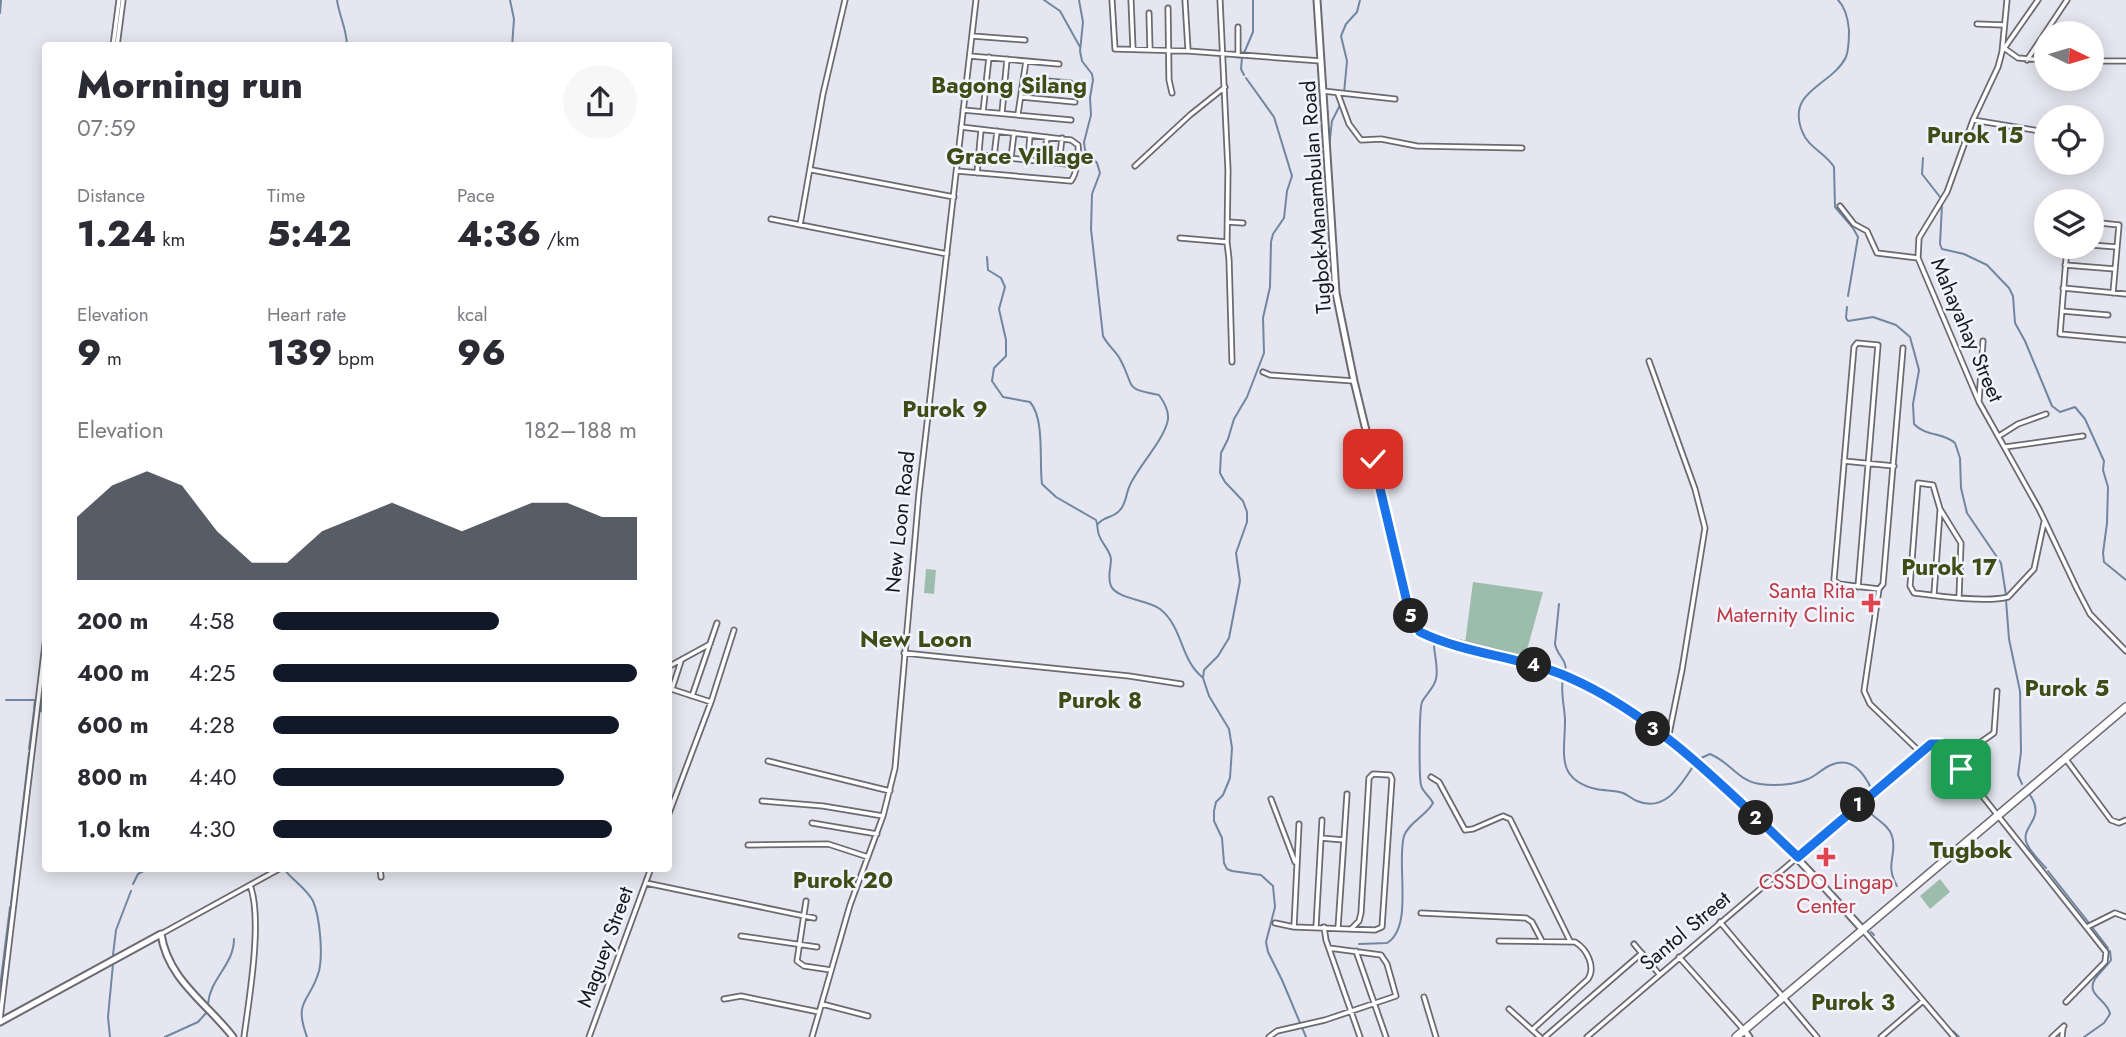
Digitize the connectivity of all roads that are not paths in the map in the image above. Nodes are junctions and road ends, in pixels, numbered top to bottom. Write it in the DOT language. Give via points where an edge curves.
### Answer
graph roads {
  1 [pos="121,0"];
  2 [pos="845,0"];
  3 [pos="976,0"];
  4 [pos="1112,0"];
  5 [pos="1131,0"];
  6 [pos="1185,0"];
  7 [pos="1220,0"];
  8 [pos="1317,0"];
  9 [pos="2007,0"];
  10 [pos="2038,0"];
  11 [pos="2067,0"];
  12 [pos="1168,8"];
  13 [pos="1149,13"];
  14 [pos="1977,24"];
  15 [pos="2004,26"];
  16 [pos="1238,27"];
  17 [pos="972,36"];
  18 [pos="1025,40"];
  19 [pos="116,42"];
  20 [pos="1133,50"];
  21 [pos="1150,50"];
  22 [pos="2003,50"];
  23 [pos="1169,51"];
  24 [pos="1188,51"];
  25 [pos="1222,54"];
  26 [pos="1238,55"];
  27 [pos="970,56"];
  28 [pos="989,57"];
  29 [pos="1007,59"];
  30 [pos="2027,60"];
  31 [pos="2034,60"];
  32 [pos="1026,61"];
  33 [pos="1321,61"];
  34 [pos="2104,61"];
  35 [pos="2126,61"];
  36 [pos="1059,64"];
  37 [pos="1023,79"];
  38 [pos="1070,83"];
  39 [pos="1225,87"];
  40 [pos="1324,91"];
  41 [pos="1172,93"];
  42 [pos="1338,94"];
  43 [pos="1021,97"];
  44 [pos="1395,99"];
  45 [pos="1075,102"];
  46 [pos="963,110"];
  47 [pos="983,112"];
  48 [pos="1002,114"];
  49 [pos="1018,115"];
  50 [pos="1070,120"];
  51 [pos="1973,120"];
  52 [pos="961,128"];
  53 [pos="981,130"];
  54 [pos="2034,130"];
  55 [pos="997,131"];
  56 [pos="1014,133"];
  57 [pos="1030,135"];
  58 [pos="1047,137"];
  59 [pos="1062,138"];
  60 [pos="1522,148"];
  61 [pos="979,155"];
  62 [pos="995,157"];
  63 [pos="1011,158"];
  64 [pos="1028,160"];
  65 [pos="1044,162"];
  66 [pos="1059,163"];
  67 [pos="1076,165"];
  68 [pos="1135,166"];
  69 [pos="811,169"];
  70 [pos="957,171"];
  71 [pos="977,173"];
  72 [pos="954,197"];
  73 [pos="1840,206"];
  74 [pos="771,219"];
  75 [pos="1227,222"];
  76 [pos="1243,223"];
  77 [pos="2104,223"];
  78 [pos="800,225"];
  79 [pos="1180,239"];
  80 [pos="1227,242"];
  81 [pos="2104,246"];
  82 [pos="2117,247"];
  83 [pos="947,254"];
  84 [pos="1917,258"];
  85 [pos="2066,259"];
  86 [pos="2065,265"];
  87 [pos="2115,269"];
  88 [pos="2063,288"];
  89 [pos="2113,293"];
  90 [pos="2126,294"];
  91 [pos="2062,311"];
  92 [pos="2108,315"];
  93 [pos="2126,340"];
  94 [pos="1983,341"];
  95 [pos="1903,348"];
  96 [pos="1649,361"];
  97 [pos="1232,362"];
  98 [pos="1263,372"];
  99 [pos="1354,381"];
  100 [pos="1979,402"];
  101 [pos="2046,414"];
  102 [pos="1999,436"];
  103 [pos="2083,436"];
  104 [pos="2005,447"];
  105 [pos="1844,461"];
  106 [pos="1868,463"];
  107 [pos="1894,466"];
  108 [pos="1940,509"];
  109 [pos="2045,520"];
  110 [pos="1858,587"];
  111 [pos="1879,589"];
  112 [pos="1934,595"];
  113 [pos="1959,597"];
  114 [pos="717,623"];
  115 [pos="734,630"];
  116 [pos="710,644"];
  117 [pos="2126,652"];
  118 [pos="904,653"];
  119 [pos="682,659"];
  120 [pos="672,665"];
  121 [pos="42,669"];
  122 [pos="672,684"];
  123 [pos="1181,684"];
  124 [pos="672,690"];
  125 [pos="1997,691"];
  126 [pos="692,696"];
  127 [pos="711,702"];
  128 [pos="2126,707"];
  129 [pos="1668,739"];
  130 [pos="1920,752"];
  131 [pos="2065,758"];
  132 [pos="768,761"];
  133 [pos="1961,769"];
  134 [pos="1431,777"];
  135 [pos="890,791"];
  136 [pos="1348,794"];
  137 [pos="1271,799"];
  138 [pos="762,801"];
  139 [pos="672,805"];
  140 [pos="1998,815"];
  141 [pos="883,816"];
  142 [pos="1322,820"];
  143 [pos="2126,820"];
  144 [pos="812,823"];
  145 [pos="1299,824"];
  146 [pos="877,834"];
  147 [pos="1321,838"];
  148 [pos="1344,840"];
  149 [pos="748,845"];
  150 [pos="868,857"];
  151 [pos="1798,857"];
  152 [pos="1296,864"];
  153 [pos="274,872"];
  154 [pos="380,872"];
  155 [pos="650,872"];
  156 [pos="381,877"];
  157 [pos="646,883"];
  158 [pos="250,885"];
  159 [pos="806,901"];
  160 [pos="1421,913"];
  161 [pos="804,916"];
  162 [pos="2126,917"];
  163 [pos="814,918"];
  164 [pos="1720,922"];
  165 [pos="1275,923"];
  166 [pos="1294,927"];
  167 [pos="1316,927"];
  168 [pos="2087,927"];
  169 [pos="1324,928"];
  170 [pos="1338,928"];
  171 [pos="1352,928"];
  172 [pos="1863,930"];
  173 [pos="159,935"];
  174 [pos="741,936"];
  175 [pos="1499,941"];
  176 [pos="1543,942"];
  177 [pos="1570,942"];
  178 [pos="799,944"];
  179 [pos="1634,944"];
  180 [pos="817,947"];
  181 [pos="1329,948"];
  182 [pos="1356,951"];
  183 [pos="1642,953"];
  184 [pos="1679,957"];
  185 [pos="831,970"];
  186 [pos="1659,974"];
  187 [pos="1424,997"];
  188 [pos="1783,997"];
  189 [pos="724,999"];
  190 [pos="1923,1001"];
  191 [pos="2066,1002"];
  192 [pos="822,1004"];
  193 [pos="1375,1004"];
  194 [pos="1509,1009"];
  195 [pos="819,1012"];
  196 [pos="1352,1012"];
  197 [pos="868,1016"];
  198 [pos="0,1021"];
  199 [pos="1533,1029"];
  200 [pos="1747,1034"];
  201 [pos="233,1037"];
  202 [pos="244,1037"];
  203 [pos="589,1037"];
  204 [pos="812,1037"];
  205 [pos="1269,1037"];
  206 [pos="1360,1037"];
  207 [pos="1386,1037"];
  208 [pos="1436,1037"];
  209 [pos="1543,1037"];
  210 [pos="1587,1037"];
  211 [pos="1736,1037"];
  212 [pos="1817,1037"];
  213 [pos="1881,1037"];
  214 [pos="1954,1037"];
  215 [pos="2052,1037"];
  216 [pos="2062,1037"];
  1 -- 19 [label="street"];
  2 -- 69 [label="street"];
  3 -- 17 [label="street, New Loon Road"];
  4 -- 20 [label="street" via="1115,49"];
  5 -- 20 [label="street"];
  6 -- 24 [label="street"];
  7 -- 25 [label="street"];
  8 -- 33 [label="street, Tugbok-Manambulan Road"];
  9 -- 15 [label="street, Mahayahay Street"];
  10 -- 22 [label="street"];
  11 -- 30 [label="street"];
  12 -- 23 [label="street"];
  13 -- 21 [label="street"];
  14 -- 15 [label="street"];
  15 -- 22 [label="street, Mahayahay Street"];
  16 -- 26 [label="street"];
  17 -- 18 [label="street"];
  17 -- 27 [label="street, New Loon Road"];
  20 -- 21 [label="street"];
  21 -- 23 [label="street"];
  22 -- 30 [label="street"];
  22 -- 51 [label="street, Mahayahay Street"];
  23 -- 24 [label="street"];
  23 -- 41 [label="street"];
  24 -- 25 [label="street"];
  25 -- 26 [label="street"];
  25 -- 39 [label="street"];
  26 -- 33 [label="street"];
  27 -- 28 [label="street"];
  27 -- 46 [label="street, New Loon Road"];
  28 -- 29 [label="street"];
  28 -- 47 [label="street"];
  29 -- 32 [label="street"];
  29 -- 48 [label="street"];
  30 -- 31 [label="street"];
  32 -- 36 [label="street"];
  32 -- 37 [label="street"];
  33 -- 40 [label="street, Tugbok-Manambulan Road"];
  34 -- 35 [label="street"];
  37 -- 38 [label="street"];
  37 -- 43 [label="street"];
  39 -- 68 [label="street"];
  39 -- 75 [label="street"];
  40 -- 42 [label="street"];
  40 -- 99 [label="street, Tugbok-Manambulan Road" via="1336,293"];
  42 -- 44 [label="street"];
  42 -- 60 [label="street" via="1349,124 1361,139 1417,146"];
  43 -- 45 [label="street"];
  43 -- 49 [label="street"];
  46 -- 47 [label="street"];
  46 -- 52 [label="street, New Loon Road"];
  47 -- 48 [label="street"];
  48 -- 49 [label="street"];
  49 -- 50 [label="street"];
  51 -- 54 [label="street"];
  51 -- 84 [label="street, Mahayahay Street" via="1947,192 1919,238"];
  52 -- 53 [label="street"];
  52 -- 70 [label="street, New Loon Road"];
  53 -- 55 [label="street"];
  53 -- 61 [label="street"];
  55 -- 56 [label="street"];
  55 -- 62 [label="street"];
  56 -- 57 [label="street"];
  56 -- 63 [label="street"];
  57 -- 58 [label="street"];
  57 -- 64 [label="street"];
  58 -- 59 [label="street"];
  58 -- 65 [label="street"];
  59 -- 66 [label="street"];
  59 -- 67 [label="street" via="1078,145"];
  61 -- 62 [label="street"];
  61 -- 71 [label="street"];
  62 -- 63 [label="street"];
  63 -- 64 [label="street"];
  64 -- 65 [label="street"];
  65 -- 66 [label="street"];
  66 -- 67 [label="street"];
  67 -- 71 [label="street" via="1072,180"];
  69 -- 72 [label="street"];
  69 -- 78 [label="street"];
  70 -- 71 [label="street"];
  70 -- 72 [label="street, New Loon Road"];
  72 -- 83 [label="street, New Loon Road"];
  73 -- 84 [label="street" via="1867,231 1877,253"];
  74 -- 78 [label="street"];
  75 -- 76 [label="street"];
  75 -- 80 [label="street"];
  77 -- 82 [label="street" via="2119,225"];
  78 -- 83 [label="street"];
  79 -- 80 [label="street"];
  80 -- 97 [label="street"];
  81 -- 82 [label="street"];
  82 -- 87 [label="street"];
  83 -- 118 [label="street, New Loon Road"];
  84 -- 100 [label="street, Mahayahay Street"];
  85 -- 86 [label="street"];
  86 -- 87 [label="street"];
  86 -- 88 [label="street"];
  87 -- 89 [label="street"];
  88 -- 89 [label="street"];
  88 -- 91 [label="street"];
  89 -- 90 [label="street"];
  91 -- 92 [label="street"];
  91 -- 93 [label="street" via="2060,334"];
  94 -- 100 [label="street"];
  95 -- 107 [label="street"];
  96 -- 129 [label="street" via="1705,528"];
  98 -- 99 [label="street"];
  99 -- 129 [label="street, Tugbok-Manambulan Road" via="1416,628 1569,677"];
  100 -- 102 [label="street, Mahayahay Street"];
  101 -- 102 [label="street"];
  102 -- 104 [label="street, Mahayahay Street"];
  103 -- 104 [label="street"];
  104 -- 109 [label="street, Mahayahay Street"];
  105 -- 106 [label="street"];
  105 -- 106 [label="street" via="1854,347 1859,343 1878,345"];
  105 -- 110 [label="street" via="1834,580"];
  106 -- 107 [label="street"];
  106 -- 110 [label="street"];
  107 -- 111 [label="street"];
  108 -- 112 [label="street"];
  108 -- 112 [label="street" via="1933,485 1918,483 1910,586 1914,593"];
  108 -- 113 [label="street" via="1962,546"];
  109 -- 113 [label="street" via="2037,562 2016,591 2004,598"];
  109 -- 117 [label="street, Mahayahay Street" via="2090,614"];
  110 -- 111 [label="street"];
  111 -- 130 [label="street" via="1864,695"];
  112 -- 113 [label="street"];
  114 -- 116 [label="street"];
  115 -- 127 [label="street"];
  116 -- 119 [label="street"];
  116 -- 126 [label="street"];
  118 -- 123 [label="street"];
  118 -- 135 [label="street, New Loon Road" via="897,759"];
  119 -- 120 [label="street"];
  119 -- 122 [label="street"];
  121 -- 198 [label="street"];
  124 -- 126 [label="street"];
  125 -- 133 [label="street" via="1994,733 1981,742"];
  126 -- 127 [label="street"];
  127 -- 139 [label="street"];
  128 -- 131 [label="highway"];
  129 -- 151 [label="street, Tugbok-Manambulan Road"];
  130 -- 133 [label="street, Santol Street" via="1940,744"];
  130 -- 151 [label="street, Santol Street"];
  131 -- 140 [label="highway"];
  131 -- 143 [label="street" via="2111,820"];
  132 -- 135 [label="street"];
  133 -- 140 [label="street"];
  134 -- 177 [label="street" via="1439,782 1465,830 1503,816 1510,819"];
  135 -- 141 [label="street, New Loon Road"];
  136 -- 148 [label="street"];
  137 -- 152 [label="street"];
  138 -- 141 [label="street"];
  140 -- 168 [label="street"];
  140 -- 172 [label="highway"];
  141 -- 146 [label="street, New Loon Road"];
  142 -- 147 [label="street"];
  144 -- 146 [label="street"];
  145 -- 152 [label="street"];
  146 -- 150 [label="street, New Loon Road"];
  147 -- 148 [label="street"];
  147 -- 167 [label="street"];
  148 -- 170 [label="street"];
  149 -- 150 [label="street" via="828,844"];
  150 -- 185 [label="street, New Loon Road"];
  151 -- 164 [label="street, Santol Street"];
  151 -- 172 [label="street, Tugbok-Manambulan Road"];
  152 -- 166 [label="street"];
  153 -- 158 [label="street"];
  154 -- 156 [label="street"];
  155 -- 157 [label="street, Maguey Street"];
  157 -- 161 [label="street"];
  157 -- 203 [label="street, Maguey Street"];
  158 -- 173 [label="street"];
  158 -- 202 [label="street" via="256,923"];
  159 -- 161 [label="street"];
  160 -- 176 [label="street" via="1526,918"];
  161 -- 163 [label="street"];
  161 -- 178 [label="street"];
  162 -- 168 [label="street" via="2115,913"];
  164 -- 184 [label="street, Santol Street"];
  164 -- 188 [label="street"];
  165 -- 166 [label="street"];
  166 -- 167 [label="street"];
  167 -- 169 [label="street"];
  168 -- 191 [label="street" via="2107,957"];
  169 -- 170 [label="street"];
  169 -- 181 [label="street"];
  170 -- 171 [label="street"];
  171 -- 171 [label="street" via="1378,930 1383,924 1392,779 1388,775 1369,778 1361,913"];
  172 -- 188 [label="highway"];
  172 -- 190 [label="street"];
  173 -- 198 [label="street"];
  173 -- 201 [label="street" via="175,972"];
  174 -- 178 [label="street"];
  175 -- 176 [label="street"];
  176 -- 177 [label="street"];
  177 -- 199 [label="street" via="1583,948 1592,974"];
  178 -- 180 [label="street"];
  178 -- 185 [label="street" via="798,964"];
  179 -- 183 [label="street"];
  181 -- 182 [label="street"];
  181 -- 196 [label="street"];
  182 -- 193 [label="street"];
  182 -- 193 [label="street" via="1383,957 1397,992"];
  183 -- 186 [label="street"];
  183 -- 209 [label="street"];
  184 -- 186 [label="street, Santol Street"];
  184 -- 200 [label="street"];
  185 -- 192 [label="street, New Loon Road"];
  186 -- 210 [label="street, Santol Street"];
  187 -- 208 [label="street"];
  188 -- 200 [label="highway"];
  188 -- 212 [label="street"];
  189 -- 195 [label="street" via="741,996"];
  190 -- 213 [label="street"];
  190 -- 214 [label="street"];
  192 -- 195 [label="street, New Loon Road"];
  192 -- 197 [label="street"];
  193 -- 196 [label="street"];
  193 -- 207 [label="street"];
  194 -- 199 [label="street"];
  195 -- 204 [label="street, New Loon Road"];
  196 -- 205 [label="street"];
  196 -- 206 [label="street"];
  199 -- 209 [label="street"];
  200 -- 211 [label="highway"];
  215 -- 216 [label="street" via="2064,1026"];
}
